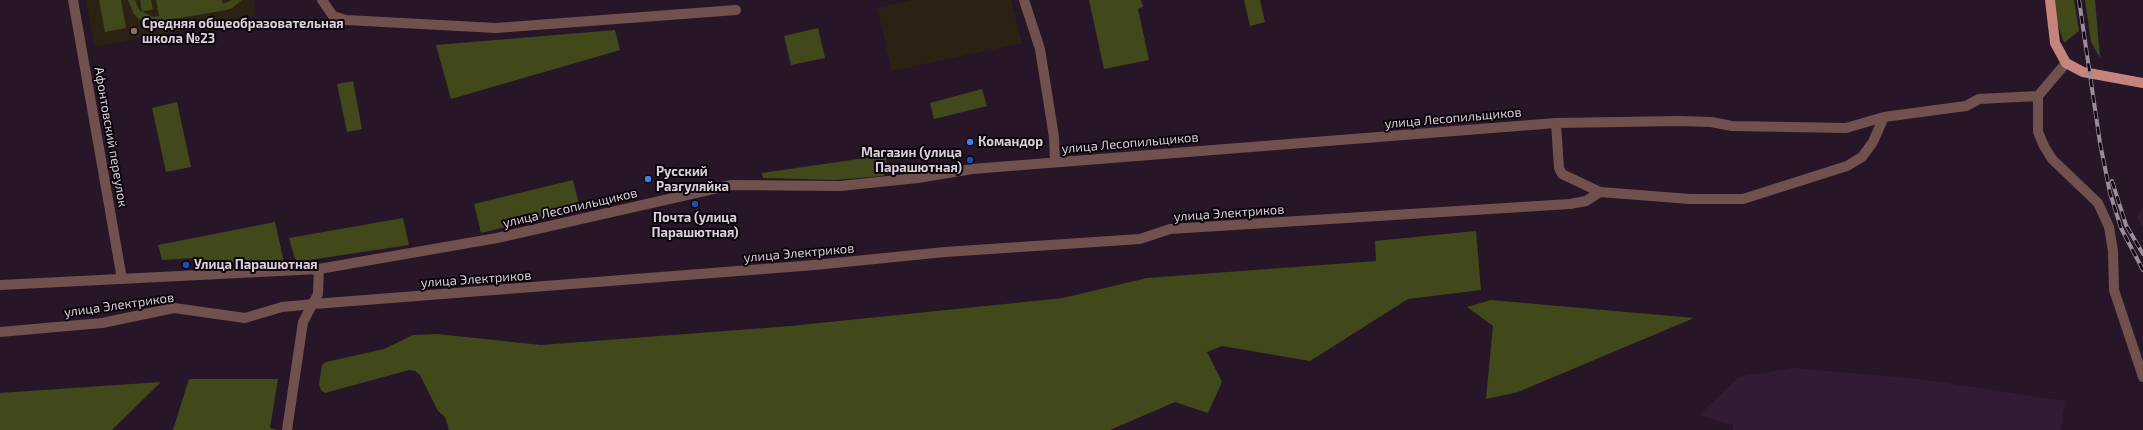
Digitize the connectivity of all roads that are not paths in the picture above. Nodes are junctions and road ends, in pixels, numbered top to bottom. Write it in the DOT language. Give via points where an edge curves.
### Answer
graph roads {
  1 [pos="73,0"];
  2 [pos="322,0"];
  3 [pos="1024,0"];
  4 [pos="2050,0"];
  5 [pos="736,10"];
  6 [pos="2066,63"];
  7 [pos="2143,83"];
  8 [pos="2038,96"];
  9 [pos="1884,117"];
  10 [pos="1556,123"];
  11 [pos="1055,162"];
  12 [pos="1600,192"];
  13 [pos="319,269"];
  14 [pos="122,279"];
  15 [pos="0,285"];
  16 [pos="314,304"];
  17 [pos="0,332"];
  18 [pos="2143,377"];
  19 [pos="287,430"];
  1 -- 14 [label="street, Афонтовский переулок"];
  2 -- 5 [label="street" via="333,16 346,20 496,28"];
  3 -- 11 [label="street" via="1040,49 1053,130"];
  4 -- 6 [label="main road" via="2055,43"];
  6 -- 7 [label="main road" via="2083,72"];
  6 -- 8 [label="street"];
  8 -- 9 [label="street, улица Лесопильщиков" via="1979,99 1966,106"];
  8 -- 18 [label="street" via="2038,132 2044,146 2052,159 2098,203 2109,227 2114,290"];
  9 -- 10 [label="street, улица Лесопильщиков" via="1846,128 1732,126 1711,122 1679,121"];
  9 -- 12 [label="street" via="1873,142 1862,157 1847,166 1743,199 1690,199"];
  10 -- 11 [label="street, улица Лесопильщиков"];
  10 -- 12 [label="street" via="1562,174"];
  11 -- 13 [label="street, улица Лесопильщиков" via="972,169 918,178 840,186 725,186 490,239"];
  12 -- 16 [label="street, улица Электриков" via="1586,201 1570,204 1170,229 1140,239 945,252 816,265"];
  13 -- 14 [label="street, улица Лесопильщиков"];
  13 -- 16 [label="street" via="318,294"];
  14 -- 15 [label="street, улица Лесопильщиков"];
  16 -- 17 [label="street, улица Электриков" via="282,307 245,318 174,308 102,323"];
  16 -- 19 [label="street" via="303,322"];
}
